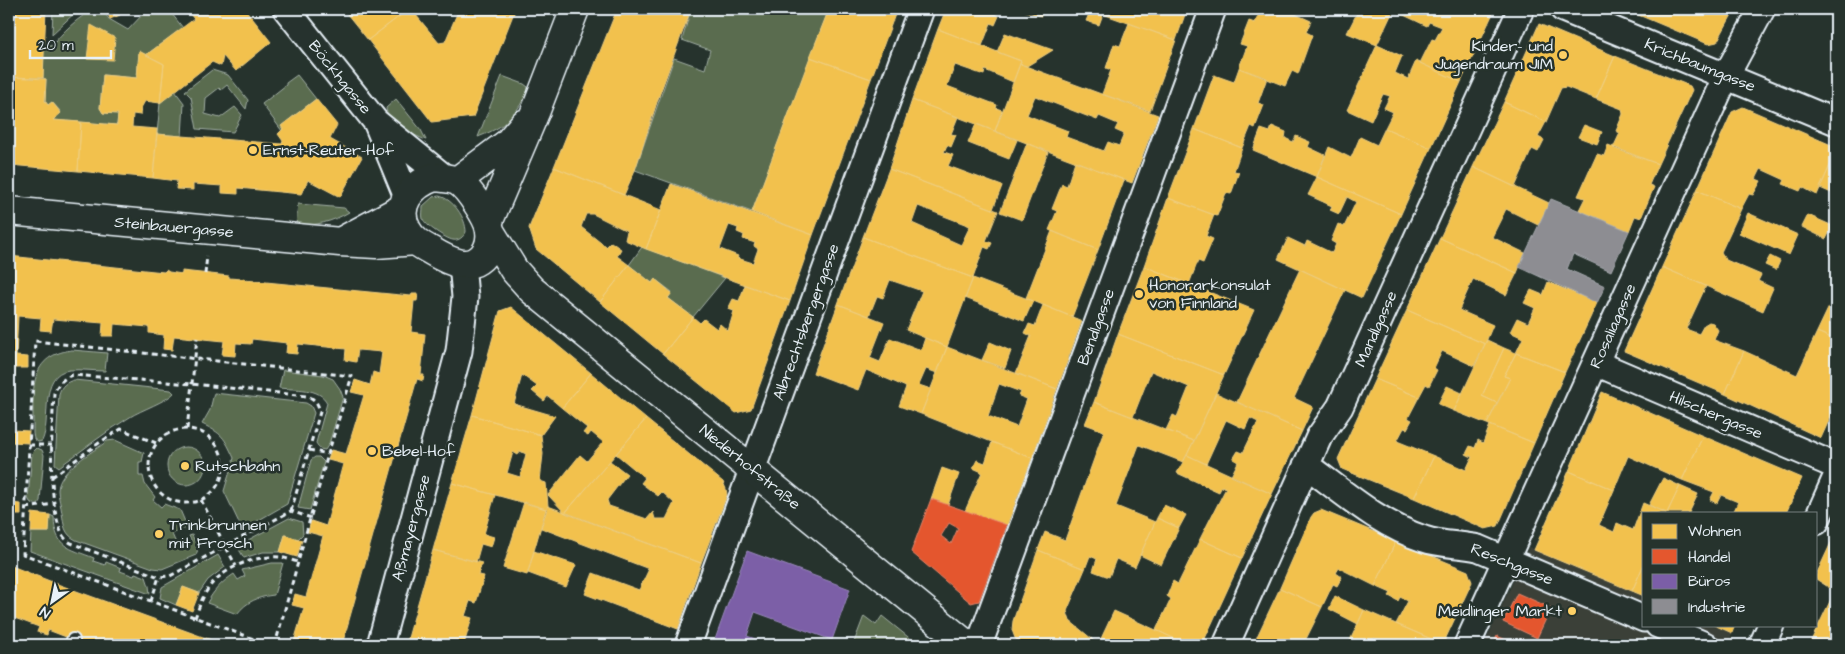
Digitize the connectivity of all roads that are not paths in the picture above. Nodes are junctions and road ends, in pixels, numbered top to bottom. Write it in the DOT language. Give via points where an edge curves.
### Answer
graph roads {
  1 [pos="286,9"];
  2 [pos="575,9"];
  3 [pos="921,9"];
  4 [pos="1213,9"];
  5 [pos="1521,9"];
  6 [pos="1563,9"];
  7 [pos="1762,9"];
  8 [pos="1726,76"];
  9 [pos="536,110"];
  10 [pos="376,122"];
  11 [pos="1836,122"];
  12 [pos="451,180"];
  13 [pos="405,202"];
  14 [pos="9,210"];
  15 [pos="489,227"];
  16 [pos="416,241"];
  17 [pos="340,242"];
  18 [pos="470,262"];
  19 [pos="532,290"];
  20 [pos="1596,364"];
  21 [pos="1306,465"];
  22 [pos="1836,466"];
  23 [pos="752,469"];
  24 [pos="1836,476"];
  25 [pos="1818,517"];
  26 [pos="1506,561"];
  27 [pos="1642,618"];
  28 [pos="1660,626"];
  29 [pos="1771,626"];
  30 [pos="690,640"];
  31 [pos="380,645"];
  32 [pos="967,645"];
  33 [pos="979,645"];
  34 [pos="1226,645"];
  35 [pos="1467,645"];
  36 [pos="1705,645"];
  37 [pos="1762,645"];
  1 -- 10 [label="street, Böckhgasse"];
  2 -- 9 [label="street"];
  3 -- 23 [label="street, Albrechtsbergergasse"];
  4 -- 33 [label="street, Bendlgasse"];
  5 -- 21 [label="street, Mandlgasse" via="1340,407 1319,437"];
  6 -- 8 [label="street, Krichbaumgasse"];
  7 -- 8 [label="street, Rosaliagasse"];
  8 -- 11 [label="street, Krichbaumgasse"];
  8 -- 20 [label="street, Rosaliagasse"];
  9 -- 12 [label="street" via="508,143"];
  9 -- 15 [label="street"];
  10 -- 12 [label="street, Böckhgasse"];
  10 -- 13 [label="street, Böckhgasse"];
  12 -- 13 [label="street" via="434,177 423,181 413,188"];
  12 -- 15 [label="street" via="466,188"];
  13 -- 16 [label="street" via="403,220"];
  13 -- 17 [label="street"];
  14 -- 17 [label="street, Steinbauergasse"];
  15 -- 18 [label="street" via="491,239 485,253"];
  15 -- 19 [label="street, Niederhofstraße" via="514,270"];
  16 -- 17 [label="street, Steinbauergasse"];
  16 -- 18 [label="street" via="448,261"];
  18 -- 19 [label="street, Niederhofstraße"];
  18 -- 31 [label="street, Aßmayergasse" via="459,351"];
  19 -- 23 [label="street, Niederhofstraße"];
  20 -- 22 [label="street, Hilschergasse"];
  20 -- 26 [label="street, Rosaliagasse"];
  21 -- 26 [label="street, Reschgasse" via="1374,514 1403,530 1426,540 1478,548"];
  21 -- 34 [label="street, Mandlgasse"];
  23 -- 30 [label="street, Albrechtsbergergasse"];
  23 -- 32 [label="street, Niederhofstraße"];
  24 -- 25 [label="street"];
  26 -- 27 [label="street, Reschgasse"];
  26 -- 35 [label="street, Rosaliagasse"];
  28 -- 36 [label="street"];
  29 -- 37 [label="street"];
}
